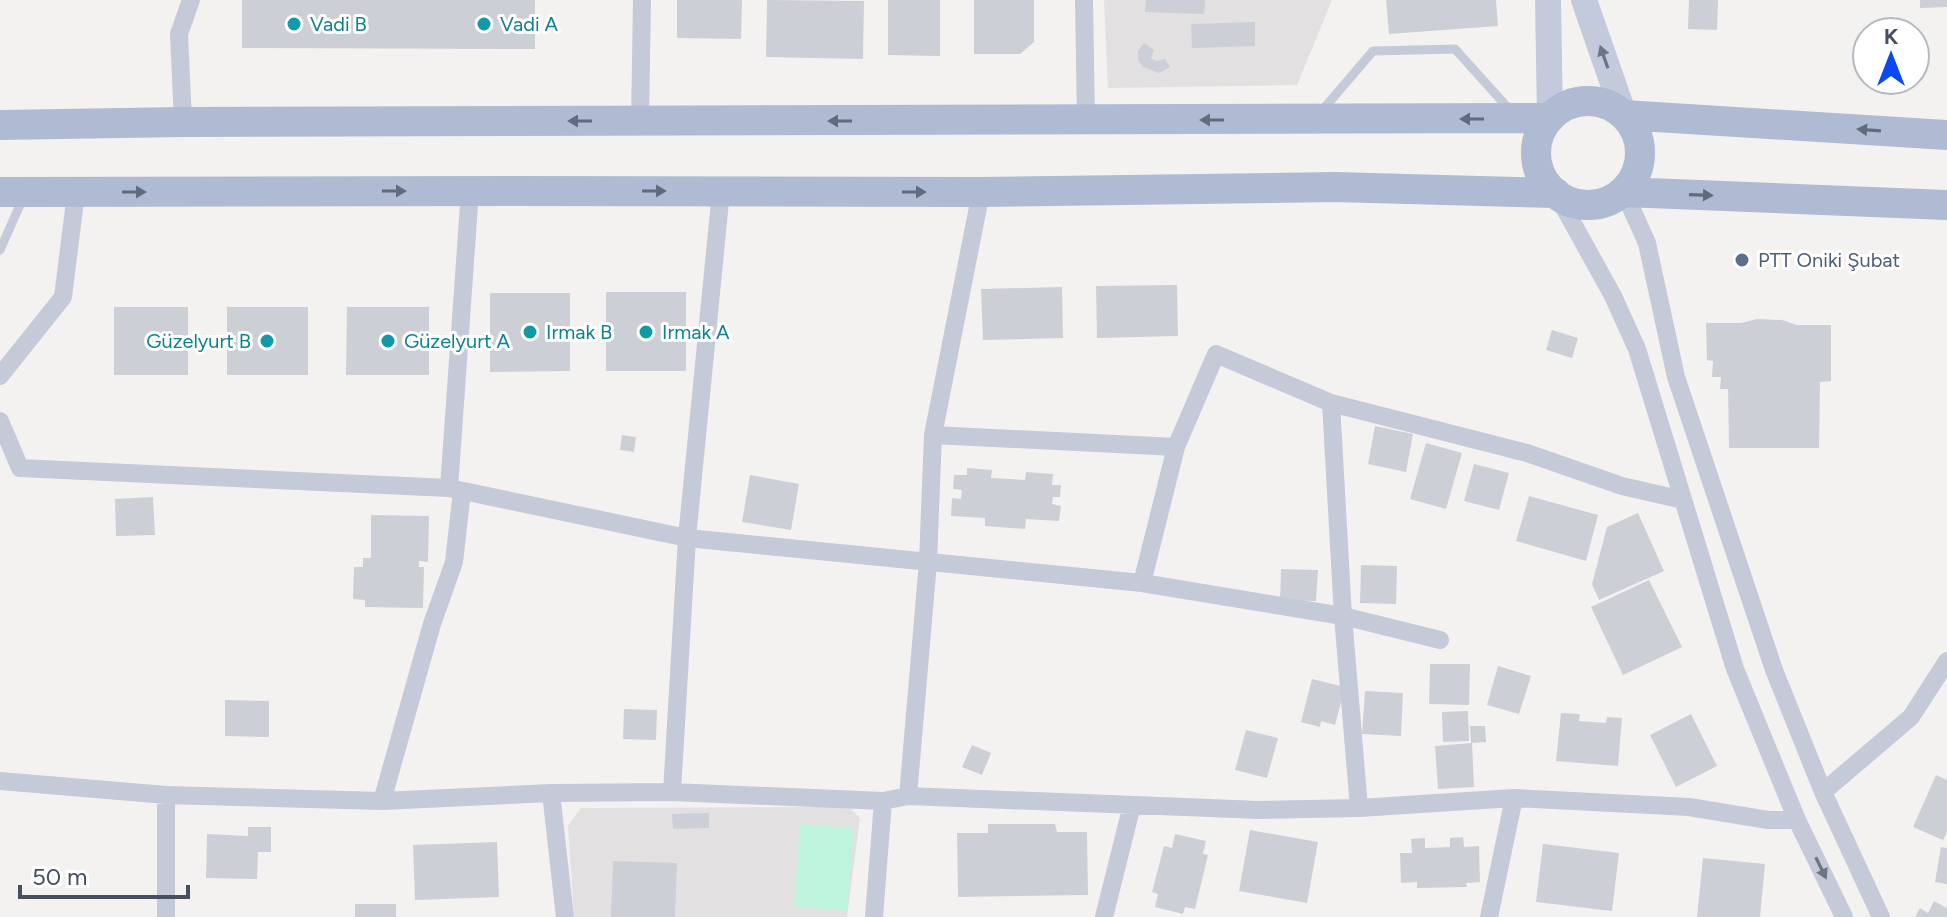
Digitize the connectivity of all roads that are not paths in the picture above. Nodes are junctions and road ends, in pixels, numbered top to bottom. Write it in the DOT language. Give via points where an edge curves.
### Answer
graph roads {
  1 [pos="191,0"];
  2 [pos="642,0"];
  3 [pos="1084,0"];
  4 [pos="1548,0"];
  5 [pos="1584,0"];
  6 [pos="1624,115"];
  7 [pos="1518,118"];
  8 [pos="1550,118"];
  9 [pos="1314,119"];
  10 [pos="640,121"];
  11 [pos="1086,121"];
  12 [pos="183,122"];
  13 [pos="0,125"];
  14 [pos="1947,135"];
  15 [pos="470,191"];
  16 [pos="721,191"];
  17 [pos="13,192"];
  18 [pos="981,192"];
  19 [pos="1624,192"];
  20 [pos="76,193"];
  21 [pos="1556,193"];
  22 [pos="1947,205"];
  23 [pos="0,250"];
  24 [pos="0,376"];
  25 [pos="1331,403"];
  26 [pos="0,421"];
  27 [pos="933,435"];
  28 [pos="1176,447"];
  29 [pos="455,489"];
  30 [pos="1683,500"];
  31 [pos="687,538"];
  32 [pos="928,562"];
  33 [pos="1142,583"];
  34 [pos="1343,616"];
  35 [pos="1440,640"];
  36 [pos="1947,661"];
  37 [pos="0,781"];
  38 [pos="672,792"];
  39 [pos="1823,792"];
  40 [pos="551,793"];
  41 [pos="166,795"];
  42 [pos="908,796"];
  43 [pos="1514,798"];
  44 [pos="382,801"];
  45 [pos="883,801"];
  46 [pos="1132,805"];
  47 [pos="1359,808"];
  48 [pos="1797,820"];
  49 [pos="166,917"];
  50 [pos="565,917"];
  51 [pos="874,917"];
  52 [pos="1104,917"];
  53 [pos="1489,917"];
  54 [pos="1844,917"];
  55 [pos="1881,917"];
  1 -- 12 [label="street" via="179,34"];
  2 -- 10 [label="street"];
  3 -- 11 [label="street"];
  4 -- 8 [label="street"];
  6 -- 5 [label="street, one-way"];
  6 -- 8 [label="main road" via="1592,101 1574,102"];
  14 -- 6 [label="main road, one-way"];
  6 -- 19 [label="main road" via="1635,129 1640,163"];
  7 -- 8 [label="main road"];
  7 -- 9 [label="main road, one-way"];
  7 -- 9 [label="lane" via="1455,49 1373,51"];
  8 -- 21 [label="main road" via="1537,140 1535,156 1539,173"];
  9 -- 11 [label="main road, one-way"];
  11 -- 10 [label="main road, one-way"];
  10 -- 12 [label="main road, one-way"];
  12 -- 13 [label="main road"];
  15 -- 16 [label="main road, one-way"];
  20 -- 15 [label="main road, one-way"];
  15 -- 29 [label="street"];
  16 -- 18 [label="main road, one-way"];
  16 -- 31 [label="street"];
  17 -- 20 [label="main road"];
  17 -- 23 [label="lane"];
  18 -- 21 [label="main road" via="1334,187"];
  18 -- 27 [label="street"];
  19 -- 21 [label="main road" via="1593,205 1576,204"];
  19 -- 22 [label="main road, one-way"];
  19 -- 39 [label="street" via="1647,243 1676,377 1774,670"];
  20 -- 24 [label="street" via="63,297"];
  21 -- 30 [label="street" via="1637,349"];
  25 -- 28 [label="street" via="1216,354"];
  25 -- 30 [label="street"];
  25 -- 34 [label="street"];
  26 -- 29 [label="street" via="20,468"];
  27 -- 28 [label="street"];
  27 -- 32 [label="street"];
  28 -- 33 [label="street"];
  29 -- 31 [label="street"];
  29 -- 44 [label="street" via="454,562"];
  30 -- 48 [label="street" via="1735,669"];
  31 -- 32 [label="street"];
  31 -- 38 [label="street"];
  32 -- 33 [label="street"];
  32 -- 42 [label="street"];
  33 -- 34 [label="street"];
  34 -- 35 [label="street"];
  34 -- 47 [label="street"];
  36 -- 39 [label="street" via="1911,717"];
  37 -- 41 [label="street"];
  38 -- 40 [label="street"];
  38 -- 45 [label="street"];
  39 -- 55 [label="street"];
  40 -- 44 [label="street"];
  40 -- 50 [label="street"];
  41 -- 44 [label="street"];
  41 -- 49 [label="street"];
  42 -- 45 [label="street"];
  42 -- 46 [label="street"];
  43 -- 47 [label="street"];
  43 -- 48 [label="street" via="1689,807"];
  43 -- 53 [label="street"];
  45 -- 51 [label="street"];
  46 -- 47 [label="street"];
  46 -- 52 [label="street"];
  48 -- 54 [label="street, one-way"];
}
